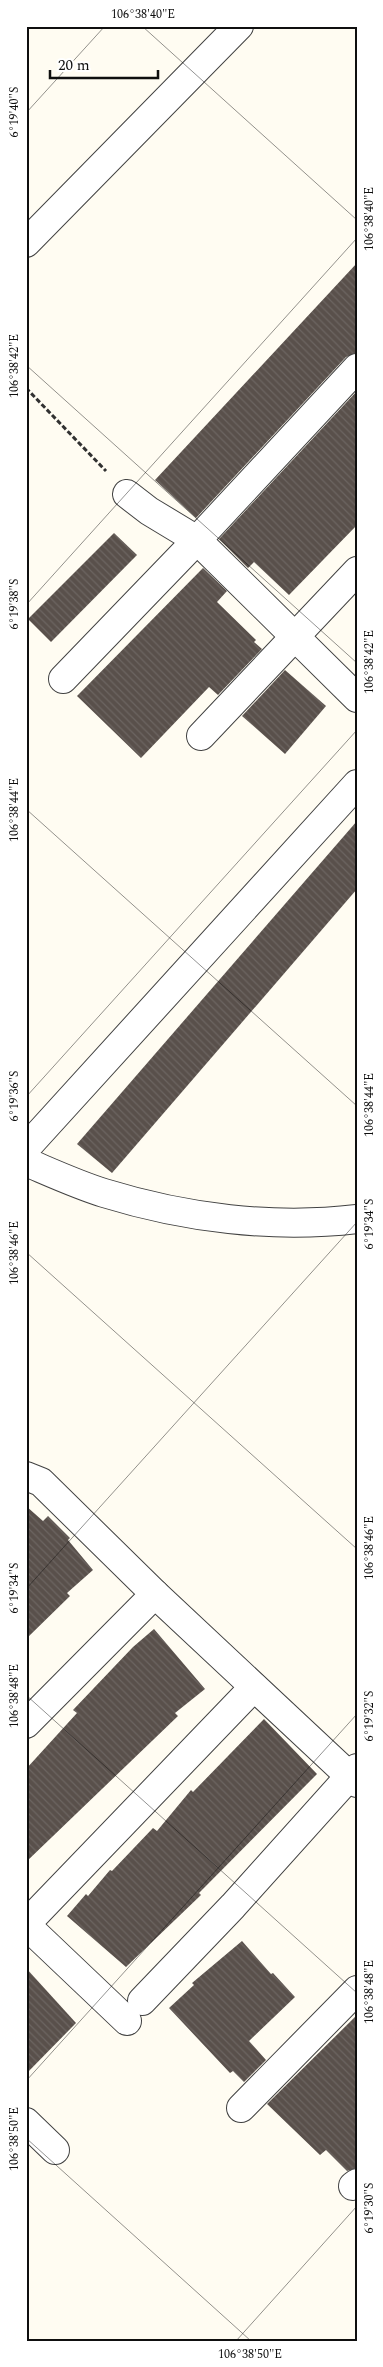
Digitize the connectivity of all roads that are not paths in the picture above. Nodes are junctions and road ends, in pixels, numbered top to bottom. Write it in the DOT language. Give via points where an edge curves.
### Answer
graph roads {
  1 [pos="239,26"];
  2 [pos="26,243"];
  3 [pos="357,368"];
  4 [pos="127,494"];
  5 [pos="197,540"];
  6 [pos="357,571"];
  7 [pos="295,638"];
  8 [pos="63,679"];
  9 [pos="357,698"];
  10 [pos="201,736"];
  11 [pos="357,784"];
  12 [pos="26,1148"];
  13 [pos="26,1162"];
  14 [pos="357,1220"];
  15 [pos="26,1476"];
  16 [pos="155,1594"];
  17 [pos="254,1686"];
  18 [pos="26,1724"];
  19 [pos="354,1776"];
  20 [pos="26,1925"];
  21 [pos="357,1990"];
  22 [pos="241,2108"];
  23 [pos="26,2122"];
  24 [pos="55,2150"];
  1 -- 2 [label="street"];
  3 -- 5 [label="street"];
  4 -- 5 [label="street"];
  5 -- 7 [label="street"];
  5 -- 8 [label="street"];
  6 -- 7 [label="street"];
  7 -- 9 [label="street"];
  7 -- 10 [label="street"];
  11 -- 12 [label="street"];
  13 -- 14 [label="street" via="104,1193 198,1216 276,1223"];
  15 -- 16 [label="street" via="41,1482"];
  16 -- 17 [label="street"];
  16 -- 18 [label="street"];
  17 -- 19 [label="street"];
  17 -- 20 [label="street"];
  19 -- 20 [label="street" via="134,2011"];
  21 -- 22 [label="street"];
  23 -- 24 [label="street"];
}
